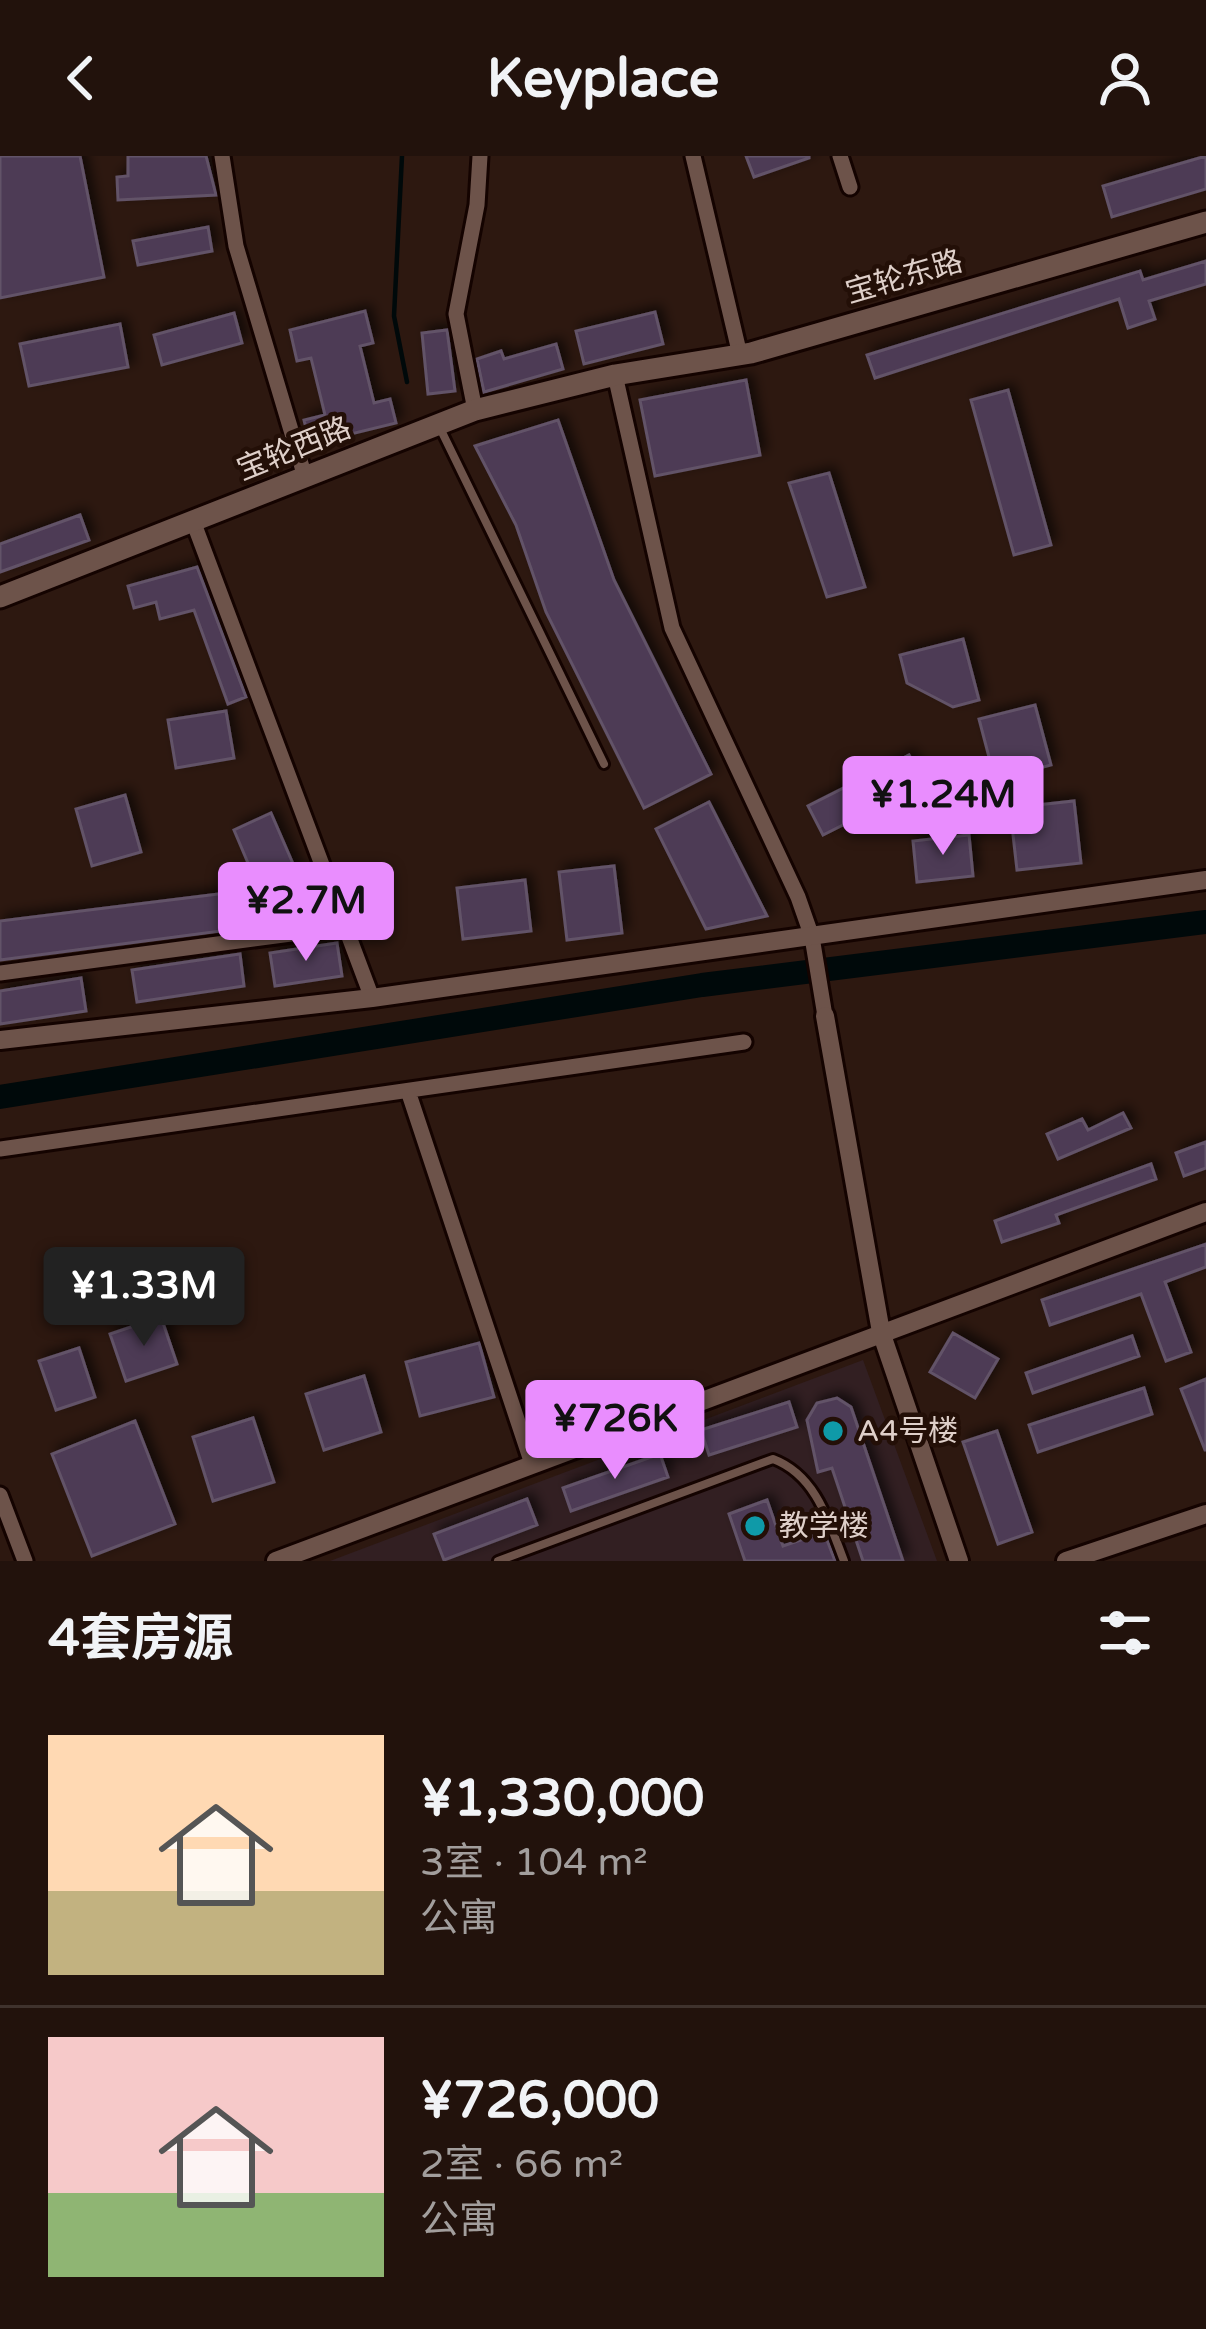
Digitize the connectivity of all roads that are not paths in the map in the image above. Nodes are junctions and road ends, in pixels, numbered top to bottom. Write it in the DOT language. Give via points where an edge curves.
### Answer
graph roads {
  1 [pos="222,156"];
  2 [pos="480,156"];
  3 [pos="693,156"];
  4 [pos="840,156"];
  5 [pos="850,187"];
  6 [pos="1206,221"];
  7 [pos="740,355"];
  8 [pos="616,374"];
  9 [pos="475,410"];
  10 [pos="438,424"];
  11 [pos="305,477"];
  12 [pos="193,521"];
  13 [pos="0,597"];
  14 [pos="604,764"];
  15 [pos="1206,880"];
  16 [pos="344,927"];
  17 [pos="814,946"];
  18 [pos="0,973"];
  19 [pos="372,998"];
  20 [pos="825,1016"];
  21 [pos="0,1040"];
  22 [pos="744,1042"];
  23 [pos="408,1090"];
  24 [pos="0,1149"];
  25 [pos="1206,1212"];
  26 [pos="881,1332"];
  27 [pos="532,1464"];
  28 [pos="0,1496"];
  29 [pos="1206,1514"];
  30 [pos="287,1559"];
  31 [pos="26,1561"];
  32 [pos="497,1561"];
  33 [pos="844,1561"];
  34 [pos="959,1561"];
  35 [pos="1066,1561"];
  1 -- 11 [label="street" via="236,246"];
  2 -- 9 [label="street" via="456,314"];
  3 -- 7 [label="street"];
  4 -- 5 [label="street"];
  6 -- 7 [label="main road, 宝轮东路"];
  7 -- 8 [label="main road, 宝轮东路"];
  8 -- 9 [label="main road, 宝轮西路"];
  8 -- 17 [label="street" via="672,628"];
  9 -- 10 [label="main road, 宝轮西路"];
  10 -- 11 [label="main road, 宝轮西路"];
  10 -- 14 [label="lane"];
  11 -- 12 [label="main road, 宝轮西路"];
  12 -- 13 [label="main road, 宝轮西路"];
  12 -- 16 [label="street"];
  15 -- 17 [label="street"];
  16 -- 18 [label="street"];
  16 -- 19 [label="street"];
  17 -- 19 [label="street"];
  17 -- 20 [label="street"];
  19 -- 21 [label="street"];
  20 -- 26 [label="street"];
  22 -- 23 [label="street"];
  23 -- 24 [label="street"];
  23 -- 27 [label="street"];
  25 -- 26 [label="street"];
  26 -- 27 [label="street"];
  26 -- 34 [label="street"];
  27 -- 30 [label="street"];
  28 -- 31 [label="street"];
  29 -- 35 [label="street"];
  32 -- 33 [label="lane" via="773,1459 820,1499"];
}
